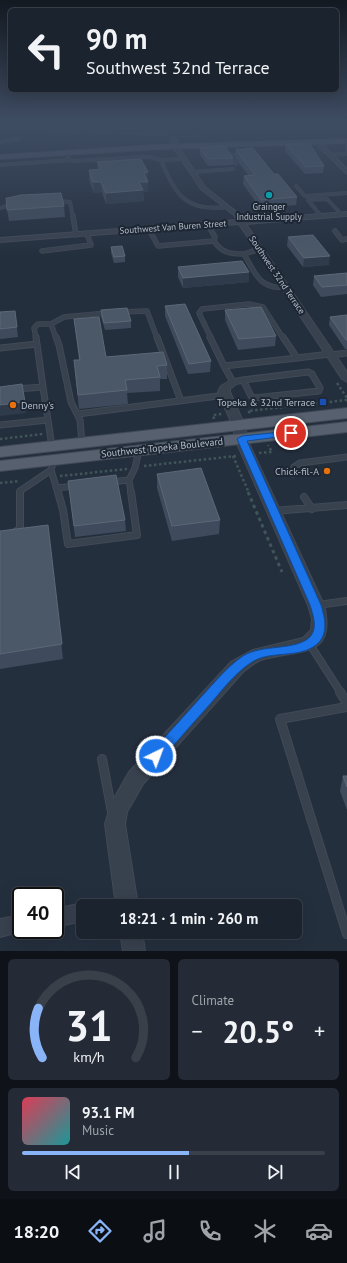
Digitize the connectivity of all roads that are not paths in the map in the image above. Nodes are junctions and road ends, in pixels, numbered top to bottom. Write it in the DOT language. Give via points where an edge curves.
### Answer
graph roads {
  1 [pos="163,167"];
  2 [pos="189,167"];
  3 [pos="233,169"];
  4 [pos="192,172"];
  5 [pos="296,186"];
  6 [pos="347,193"];
  7 [pos="55,201"];
  8 [pos="17,203"];
  9 [pos="228,207"];
  10 [pos="0,208"];
  11 [pos="344,214"];
  12 [pos="321,216"];
  13 [pos="242,222"];
  14 [pos="208,225"];
  15 [pos="149,229"];
  16 [pos="335,231"];
  17 [pos="76,234"];
  18 [pos="87,234"];
  19 [pos="1,239"];
  20 [pos="347,239"];
  21 [pos="214,241"];
  22 [pos="260,249"];
  23 [pos="42,251"];
  24 [pos="244,254"];
  25 [pos="285,287"];
  26 [pos="118,312"];
  27 [pos="111,313"];
  28 [pos="52,324"];
  29 [pos="37,344"];
  30 [pos="0,348"];
  31 [pos="347,353"];
  32 [pos="330,354"];
  33 [pos="297,358"];
  34 [pos="224,366"];
  35 [pos="347,379"];
  36 [pos="238,381"];
  37 [pos="42,386"];
  38 [pos="7,390"];
  39 [pos="226,395"];
  40 [pos="181,401"];
  41 [pos="347,413"];
  42 [pos="78,414"];
  43 [pos="48,420"];
  44 [pos="0,425"];
  45 [pos="347,427"];
  46 [pos="240,432"];
  47 [pos="82,443"];
  48 [pos="139,450"];
  49 [pos="0,452"];
  50 [pos="50,452"];
  51 [pos="347,457"];
  52 [pos="0,466"];
  53 [pos="293,474"];
  54 [pos="129,480"];
  55 [pos="107,482"];
  56 [pos="85,485"];
  57 [pos="56,488"];
  58 [pos="304,497"];
  59 [pos="347,505"];
  60 [pos="312,509"];
  61 [pos="274,511"];
  62 [pos="10,535"];
  63 [pos="347,601"];
  64 [pos="316,605"];
  65 [pos="308,643"];
  66 [pos="347,703"];
  67 [pos="347,707"];
  68 [pos="102,759"];
  69 [pos="116,837"];
  70 [pos="122,899"];
  71 [pos="76,914"];
  72 [pos="64,916"];
  73 [pos="12,926"];
  74 [pos="0,928"];
  75 [pos="347,934"];
  76 [pos="132,939"];
  77 [pos="134,951"];
  1 -- 9 [label="lane" via="179,194 191,205 211,209"];
  2 -- 4 [label="street, Southwest 32nd Terrace"];
  3 -- 4 [label="lane"];
  4 -- 9 [label="street, Southwest 32nd Terrace" via="203,188"];
  5 -- 6 [label="lane" via="305,196"];
  7 -- 17 [label="lane" via="70,202"];
  8 -- 10 [label="lane"];
  9 -- 13 [label="street, Southwest 32nd Terrace"];
  11 -- 12 [label="street, Southwest Van Buren Street"];
  11 -- 12 [label="lane" via="327,199 308,200"];
  12 -- 13 [label="street, Southwest Van Buren Street"];
  13 -- 14 [label="street, Southwest Van Buren Street"];
  13 -- 22 [label="street, Southwest 32nd Terrace"];
  14 -- 15 [label="street, Southwest Van Buren Street"];
  14 -- 21 [label="lane" via="215,237"];
  15 -- 18 [label="street, Southwest Van Buren Street"];
  15 -- 21 [label="lane" via="158,246 182,246"];
  16 -- 20 [label="lane" via="342,240"];
  17 -- 18 [label="street, Southwest Van Buren Street"];
  17 -- 19 [label="street, Southwest Van Buren Street"];
  18 -- 23 [label="lane" via="91,246"];
  21 -- 24 [label="lane" via="225,253"];
  22 -- 24 [label="lane"];
  22 -- 25 [label="street, Southwest 32nd Terrace"];
  24 -- 25 [label="lane" via="264,284 275,288"];
  25 -- 32 [label="street, Southwest 32nd Terrace"];
  26 -- 40 [label="lane" via="147,311"];
  27 -- 28 [label="lane" via="64,317"];
  28 -- 29 [label="lane" via="38,324 34,328"];
  28 -- 42 [label="lane" via="71,402"];
  29 -- 30 [label="lane"];
  29 -- 37 [label="lane"];
  31 -- 32 [label="lane"];
  32 -- 33 [label="lane"];
  32 -- 35 [label="street, Southwest 32nd Terrace"];
  33 -- 34 [label="lane"];
  33 -- 34 [label="lane" via="263,307 249,304 202,309 199,313"];
  34 -- 36 [label="lane"];
  36 -- 36 [label="lane" via="254,398 319,391 320,388 308,372"];
  36 -- 39 [label="street" via="225,388"];
  37 -- 38 [label="lane"];
  37 -- 43 [label="lane"];
  39 -- 40 [label="lane"];
  39 -- 46 [label="street"];
  40 -- 42 [label="lane"];
  41 -- 46 [label="main road, Southwest Topeka Boulevard"];
  42 -- 47 [label="lane"];
  43 -- 44 [label="lane"];
  43 -- 50 [label="lane"];
  45 -- 46 [label="main road, Southwest Topeka Boulevard"];
  46 -- 47 [label="main road, Southwest Topeka Boulevard"];
  46 -- 48 [label="main road, Southwest Topeka Boulevard"];
  46 -- 61 [label="street"];
  47 -- 50 [label="main road, Southwest Topeka Boulevard"];
  48 -- 50 [label="main road, Southwest Topeka Boulevard"];
  48 -- 54 [label="lane"];
  49 -- 50 [label="main road, Southwest Topeka Boulevard"];
  50 -- 52 [label="main road, Southwest Topeka Boulevard"];
  50 -- 57 [label="lane" via="52,477"];
  50 -- 62 [label="lane" via="38,479 20,491 20,529"];
  51 -- 53 [label="lane" via="300,463 294,467"];
  54 -- 55 [label="lane"];
  54 -- 57 [label="lane" via="137,535 68,544 63,510"];
  56 -- 57 [label="lane"];
  58 -- 60 [label="lane"];
  59 -- 60 [label="lane"];
  60 -- 61 [label="lane"];
  61 -- 64 [label="street"];
  63 -- 64 [label="lane"];
  64 -- 65 [label="street" via="320,628 318,635"];
  65 -- 66 [label="lane"];
  65 -- 69 [label="street" via="292,649 253,656 228,676 136,778 118,810"];
  67 -- 75 [label="lane" via="280,719"];
  68 -- 69 [label="lane"];
  69 -- 70 [label="street"];
  71 -- 72 [label="street"];
  73 -- 74 [label="street"];
  76 -- 77 [label="street"];
}
